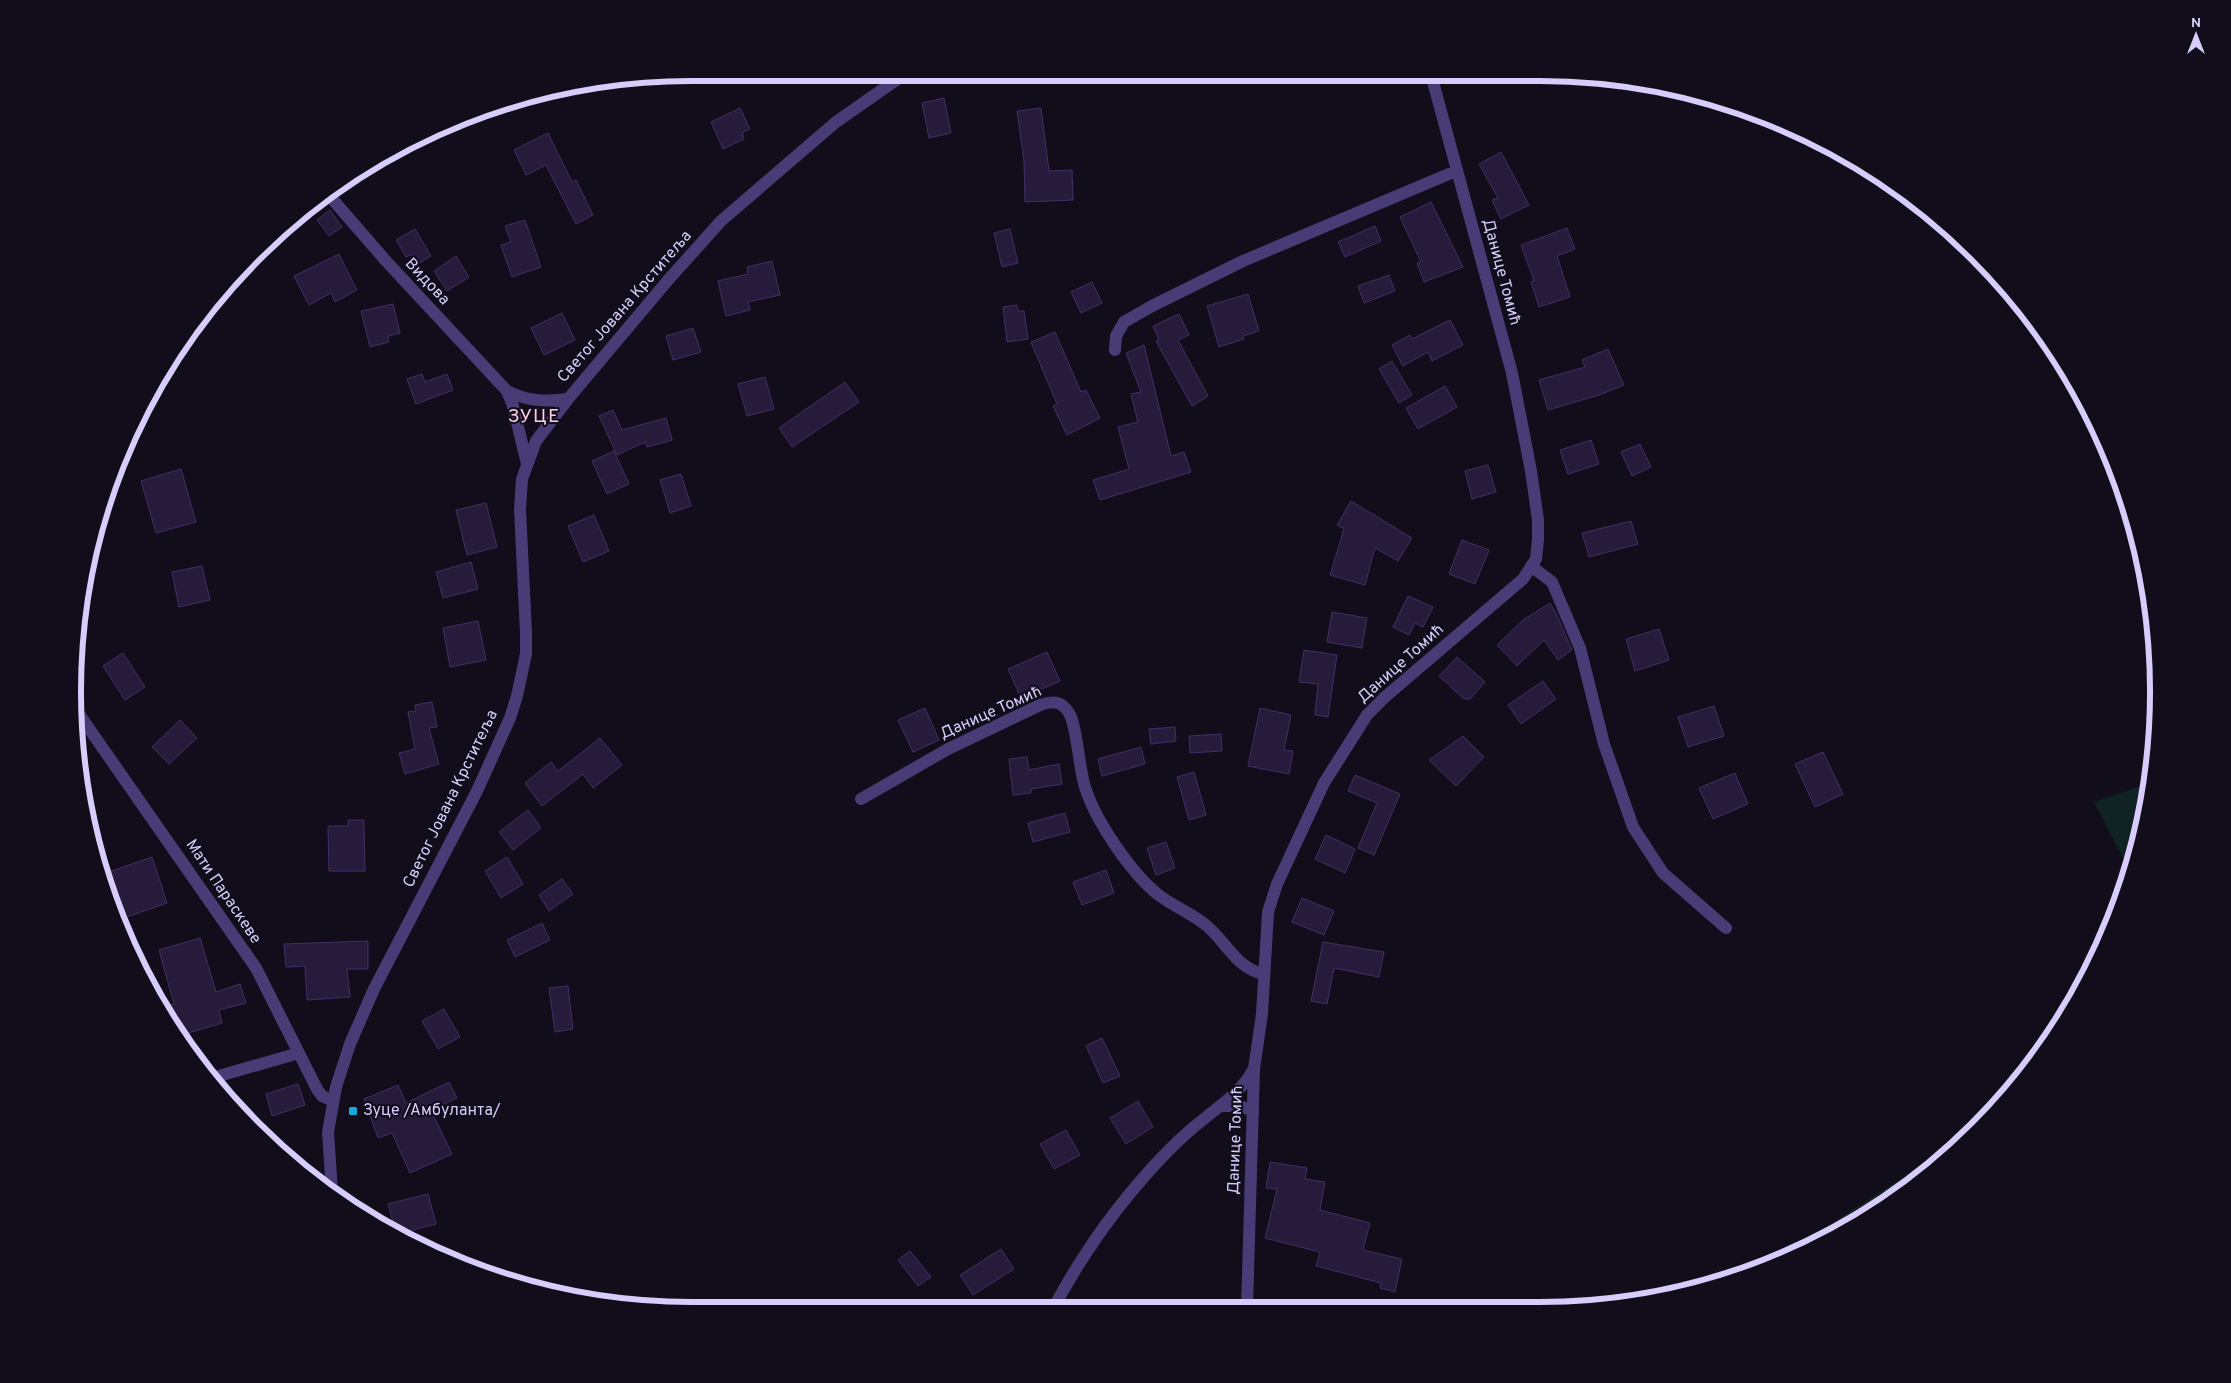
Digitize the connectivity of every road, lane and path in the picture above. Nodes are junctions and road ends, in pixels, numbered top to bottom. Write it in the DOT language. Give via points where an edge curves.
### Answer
graph roads {
  1 [pos="894,81"];
  2 [pos="1433,81"];
  3 [pos="1456,171"];
  4 [pos="332,199"];
  5 [pos="1115,350"];
  6 [pos="507,391"];
  7 [pos="568,399"];
  8 [pos="527,464"];
  9 [pos="1531,566"];
  10 [pos="82,719"];
  11 [pos="862,799"];
  12 [pos="1726,928"];
  13 [pos="1264,974"];
  14 [pos="300,1054"];
  15 [pos="1254,1069"];
  16 [pos="218,1076"];
  17 [pos="333,1101"];
  18 [pos="1221,1106"];
  19 [pos="1253,1111"];
  20 [pos="331,1184"];
  21 [pos="1057,1302"];
  22 [pos="1247,1302"];
  1 -- 7 [label="street, Светог Јована Крститеља" via="822,134 722,222 669,279"];
  2 -- 3 [label="street, Данице Томић"];
  3 -- 5 [label="street" via="1243,261 1152,306 1124,322 1116,336"];
  3 -- 9 [label="street, Данице Томић" via="1512,373 1531,471 1538,520 1536,559"];
  4 -- 6 [label="street, Видова"];
  6 -- 7 [label="street, Видова" via="546,402"];
  6 -- 8 [label="street, Видова"];
  7 -- 8 [label="street, Светог Јована Крститеља" via="536,441"];
  8 -- 17 [label="street, Светог Јована Крститеља" via="522,479 520,508 526,654 517,696 477,791 363,1012 342,1065"];
  9 -- 12 [label="street" via="1552,582 1577,639 1604,744 1633,827 1663,873"];
  9 -- 13 [label="street, Данице Томић" via="1510,591 1367,715 1313,806 1277,884 1267,917"];
  10 -- 14 [label="street, Мати Параскеве" via="256,968"];
  11 -- 13 [label="street, Данице Томић" via="948,749 1040,705 1051,701 1061,703 1070,714 1085,788 1094,813 1109,836 1157,894 1176,908 1200,919 1244,966"];
  13 -- 15 [label="street, Данице Томић" via="1262,1020"];
  14 -- 16 [label="street"];
  14 -- 17 [label="street, Мати Параскеве" via="317,1089 322,1096"];
  15 -- 18 [label="street" via="1243,1087"];
  15 -- 19 [label="street, Данице Томић"];
  17 -- 20 [label="street, Светог Јована Крститеља" via="328,1132"];
  18 -- 19 [label="street" via="1240,1106"];
  18 -- 21 [label="street" via="1167,1152 1117,1210"];
  19 -- 22 [label="street, Данице Томић"];
}
